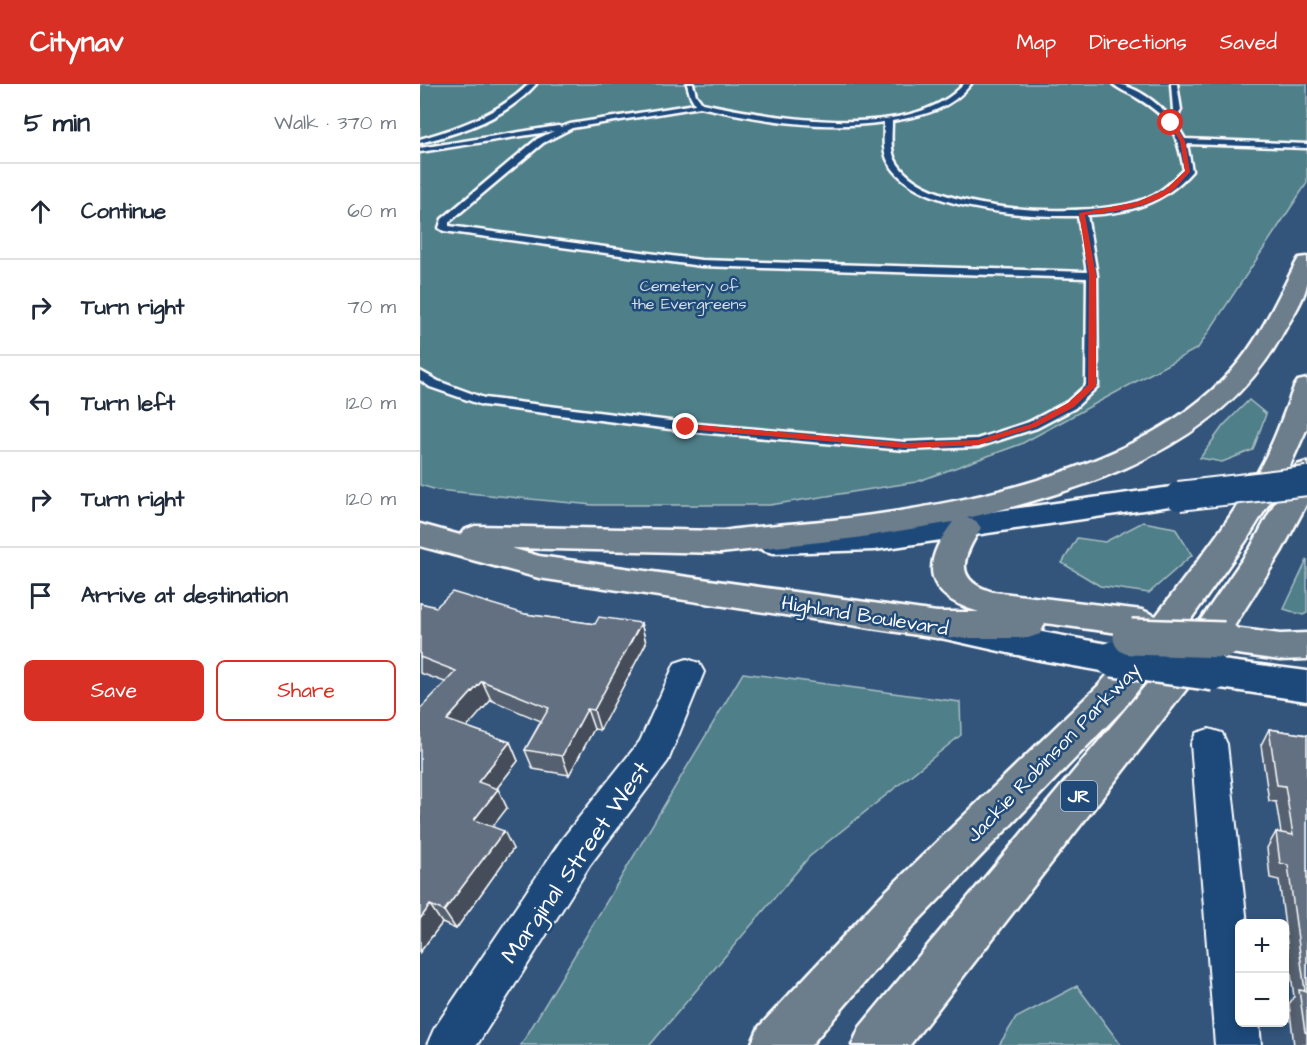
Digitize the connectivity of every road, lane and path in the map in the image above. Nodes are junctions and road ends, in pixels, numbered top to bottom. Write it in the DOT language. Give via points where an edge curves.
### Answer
graph roads {
  1 [pos="533,84"];
  2 [pos="690,84"];
  3 [pos="968,84"];
  4 [pos="1116,84"];
  5 [pos="1173,84"];
  6 [pos="700,105"];
  7 [pos="888,119"];
  8 [pos="1171,123"];
  9 [pos="570,126"];
  10 [pos="420,141"];
  11 [pos="1182,141"];
  12 [pos="1307,146"];
  13 [pos="420,150"];
  14 [pos="1082,213"];
  15 [pos="1307,262"];
  16 [pos="1092,275"];
  17 [pos="420,375"];
  18 [pos="1307,387"];
  19 [pos="1307,471"];
  20 [pos="1307,481"];
  21 [pos="965,528"];
  22 [pos="422,538"];
  23 [pos="720,542"];
  24 [pos="1043,628"];
  25 [pos="1293,646"];
  26 [pos="687,672"];
  27 [pos="1297,685"];
  28 [pos="1209,744"];
  29 [pos="785,1039"];
  30 [pos="450,1045"];
  31 [pos="878,1045"];
  32 [pos="1238,1045"];
  1 -- 10 [label="lane" via="488,119"];
  2 -- 6 [label="lane"];
  3 -- 7 [label="lane" via="954,101 933,110"];
  4 -- 8 [label="lane" via="1139,95"];
  5 -- 8 [label="lane" via="1177,110"];
  6 -- 7 [label="lane" via="775,120 815,123"];
  6 -- 9 [label="lane"];
  7 -- 14 [label="lane" via="891,159 907,180 933,195 980,207"];
  8 -- 11 [label="lane"];
  9 -- 13 [label="lane"];
  9 -- 16 [label="lane" via="540,141 445,221 444,228 701,263"];
  11 -- 12 [label="lane"];
  11 -- 14 [label="lane" via="1188,171 1167,192 1113,210"];
  14 -- 16 [label="lane"];
  15 -- 23 [label="main road" via="1243,375 1201,413 1141,449 1087,472 988,504 860,526"];
  16 -- 17 [label="lane" via="1092,386 1071,405 1034,425 978,443 905,446 558,412 482,401"];
  18 -- 29 [label="main road, Jackie Robinson Parkway / JR" via="1269,479 1235,534 1112,697 898,910"];
  19 -- 31 [label="main road, Jackie Robinson Parkway / JR" via="1234,600 1191,660"];
  20 -- 21 [label="main road, Highland Boulevard, bridge"];
  21 -- 23 [label="main road, Highland Boulevard" via="874,540"];
  21 -- 24 [label="main road" via="949,548 949,576 963,592"];
  22 -- 23 [label="main road, Highland Boulevard"];
  22 -- 24 [label="main road, Highland Boulevard" via="539,567 937,625"];
  24 -- 25 [label="main road, bridge"];
  24 -- 27 [label="main road, Highland Boulevard, bridge"];
  26 -- 30 [label="street, Marginal Street West" via="655,750 576,852"];
  28 -- 32 [label="street"];
}
